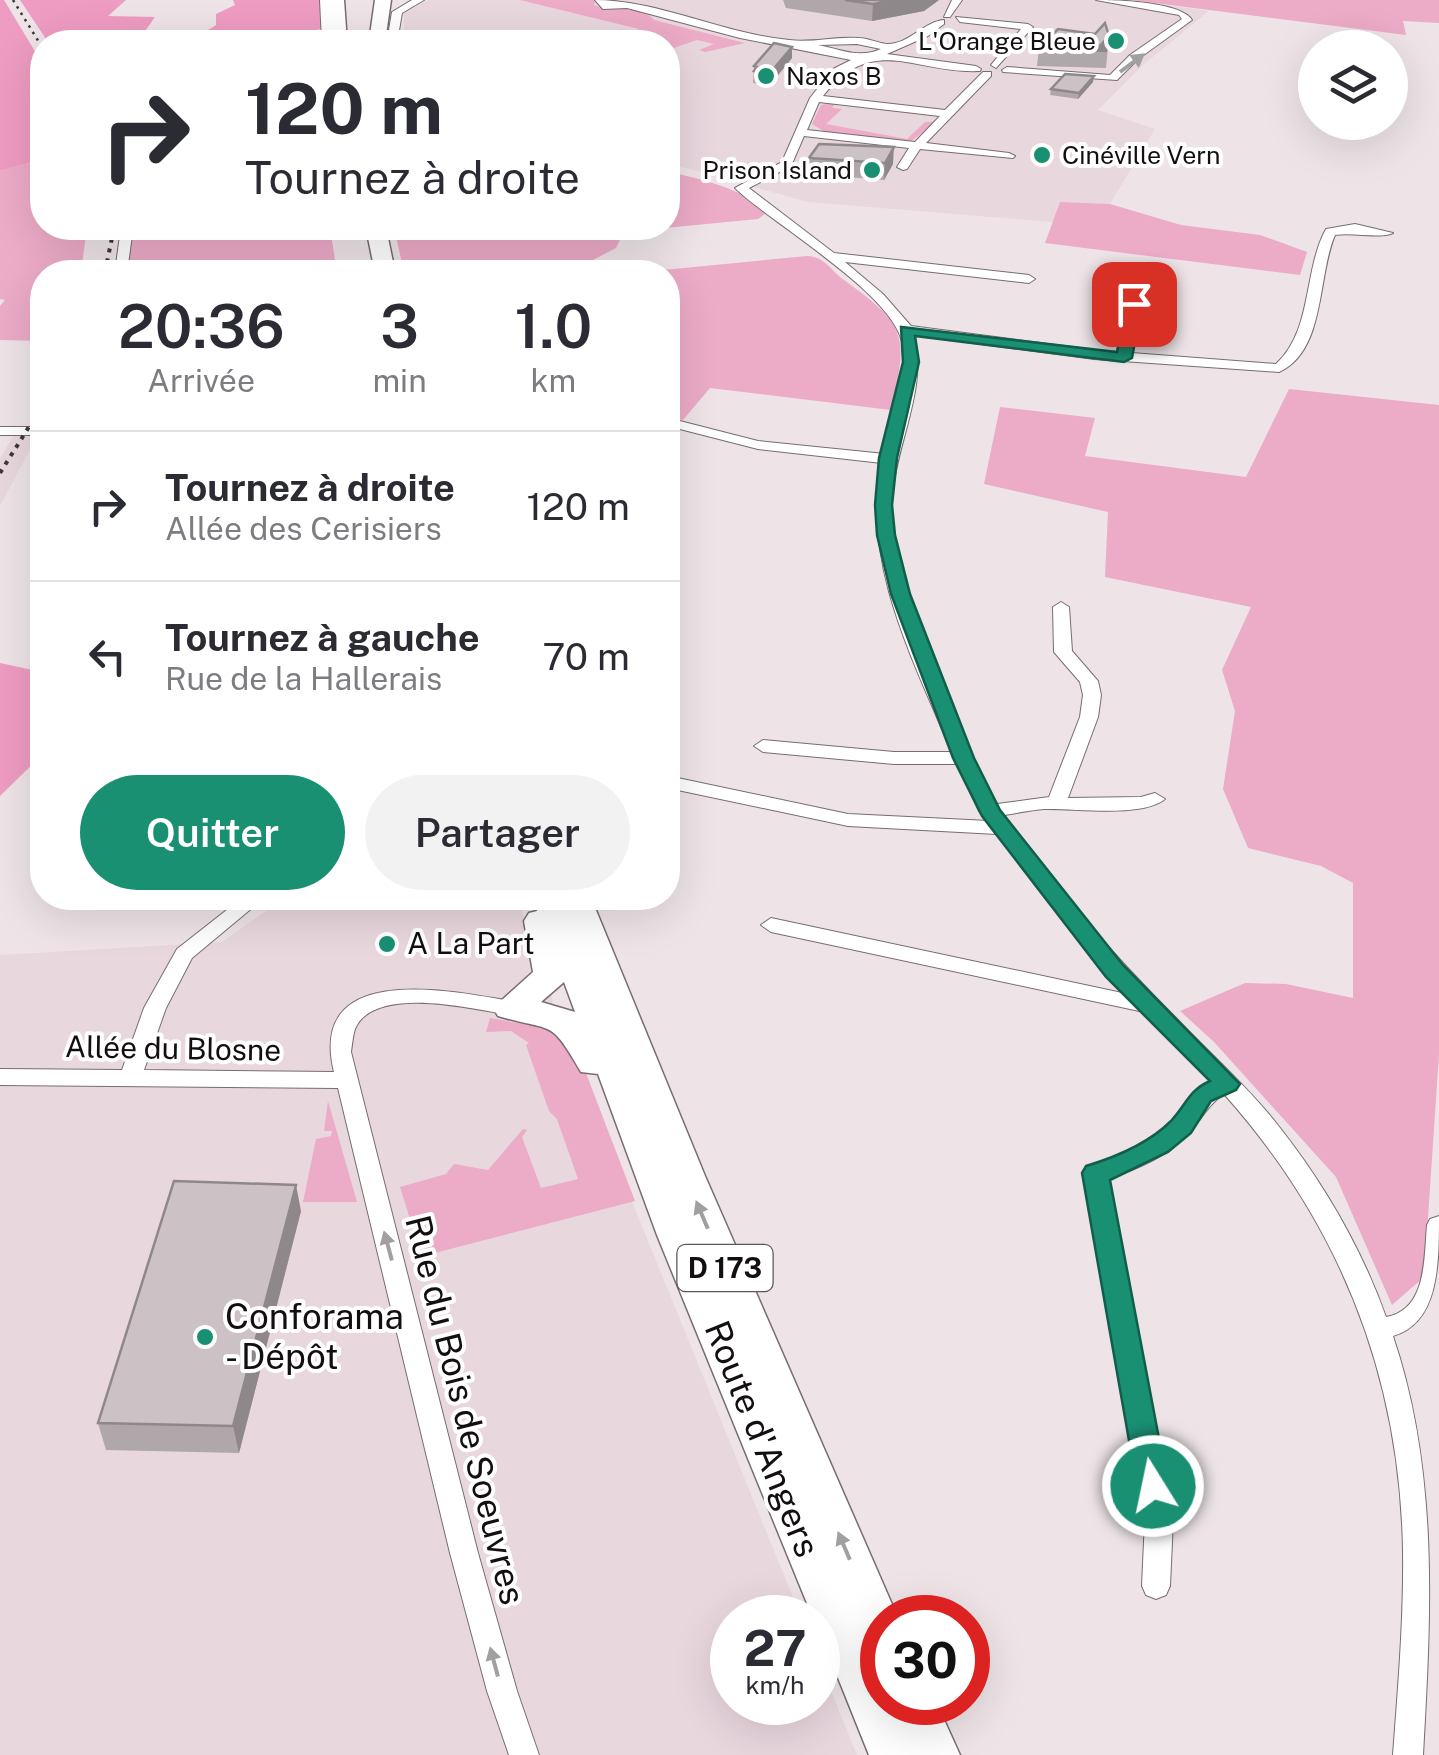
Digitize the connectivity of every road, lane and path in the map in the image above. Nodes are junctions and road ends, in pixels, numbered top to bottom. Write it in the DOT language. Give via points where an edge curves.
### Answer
graph roads {
  1 [pos="326,0"];
  2 [pos="336,0"];
  3 [pos="354,0"];
  4 [pos="367,0"];
  5 [pos="383,0"];
  6 [pos="420,0"];
  7 [pos="600,0"];
  8 [pos="957,0"];
  9 [pos="1101,0"];
  10 [pos="629,3"];
  11 [pos="944,19"];
  12 [pos="327,30"];
  13 [pos="338,30"];
  14 [pos="353,30"];
  15 [pos="366,30"];
  16 [pos="379,30"];
  17 [pos="394,30"];
  18 [pos="909,38"];
  19 [pos="876,41"];
  20 [pos="837,50"];
  21 [pos="885,52"];
  22 [pos="864,58"];
  23 [pos="992,69"];
  24 [pos="838,71"];
  25 [pos="814,98"];
  26 [pos="948,114"];
  27 [pos="798,132"];
  28 [pos="918,144"];
  29 [pos="1008,156"];
  30 [pos="903,168"];
  31 [pos="1388,233"];
  32 [pos="826,256"];
  33 [pos="880,262"];
  34 [pos="1139,268"];
  35 [pos="843,270"];
  36 [pos="1028,279"];
  37 [pos="906,330"];
  38 [pos="1124,358"];
  39 [pos="680,425"];
  40 [pos="0,431"];
  41 [pos="30,431"];
  42 [pos="888,458"];
  43 [pos="1061,606"];
  44 [pos="763,746"];
  45 [pos="964,758"];
  46 [pos="680,785"];
  47 [pos="1156,799"];
  48 [pos="1053,804"];
  49 [pos="996,820"];
  50 [pos="239,910"];
  51 [pos="537,910"];
  52 [pos="554,910"];
  53 [pos="580,910"];
  54 [pos="771,925"];
  55 [pos="1146,1005"];
  56 [pos="510,1008"];
  57 [pos="0,1077"];
  58 [pos="130,1078"];
  59 [pos="345,1080"];
  60 [pos="1227,1084"];
  61 [pos="1439,1225"];
  62 [pos="677,1234"];
  63 [pos="1379,1328"];
  64 [pos="1156,1586"];
  65 [pos="865,1595"];
  66 [pos="922,1725"];
  67 [pos="524,1755"];
  68 [pos="894,1755"];
  69 [pos="936,1755"];
  70 [pos="1408,1755"];
  1 -- 12 [label="street"];
  2 -- 13 [label="highway"];
  3 -- 14 [label="highway"];
  4 -- 15 [label="highway"];
  5 -- 16 [label="highway"];
  6 -- 17 [label="street" via="398,12"];
  7 -- 10 [label="street" via="607,6"];
  8 -- 11 [label="street"];
  23 -- 9 [label="street, one-way" via="1113,78 1188,20 1183,12"];
  10 -- 20 [label="street" via="786,44"];
  11 -- 18 [label="street"];
  11 -- 23 [label="street" via="1028,28"];
  18 -- 19 [label="street"];
  18 -- 21 [label="street"];
  19 -- 20 [label="street"];
  19 -- 21 [label="street"];
  20 -- 22 [label="street"];
  20 -- 24 [label="street"];
  21 -- 22 [label="street"];
  21 -- 23 [label="street"];
  22 -- 24 [label="street"];
  23 -- 26 [label="street"];
  24 -- 25 [label="street"];
  25 -- 26 [label="street"];
  25 -- 27 [label="street"];
  26 -- 28 [label="street"];
  27 -- 28 [label="street"];
  27 -- 32 [label="street" via="792,160 743,190"];
  28 -- 29 [label="street"];
  28 -- 30 [label="street"];
  31 -- 38 [label="street" via="1330,232 1318,252 1300,348 1279,368"];
  32 -- 33 [label="street"];
  32 -- 35 [label="street"];
  33 -- 35 [label="street"];
  33 -- 36 [label="street"];
  34 -- 38 [label="street"];
  35 -- 37 [label="street"];
  37 -- 38 [label="street"];
  37 -- 42 [label="street" via="911,362"];
  39 -- 42 [label="street" via="758,445"];
  40 -- 41 [label="street"];
  42 -- 45 [label="street" via="889,552"];
  43 -- 48 [label="street" via="1063,652 1089,681 1092,696"];
  44 -- 45 [label="street"];
  45 -- 49 [label="street"];
  46 -- 49 [label="street" via="848,820"];
  47 -- 48 [label="street"];
  48 -- 49 [label="street"];
  49 -- 55 [label="street"];
  50 -- 58 [label="street" via="184,954 155,1008"];
  51 -- 56 [label="highway" via="550,976"];
  52 -- 62 [label="highway, Route d'Angers / D 173"];
  65 -- 53 [label="highway, Route d'Angers / D 173, one-way"];
  54 -- 55 [label="street"];
  55 -- 60 [label="street"];
  56 -- 59 [label="street, Rue du Bois de Soeuvres" via="431,996 382,998 360,1007 340,1036"];
  56 -- 62 [label="highway" via="562,1017 583,1036 642,1185"];
  57 -- 58 [label="street, Allée du Blosne"];
  58 -- 59 [label="street, Allée du Blosne"];
  67 -- 59 [label="street, Rue du Bois de Soeuvres, one-way" via="464,1553"];
  60 -- 63 [label="street" via="1311,1186"];
  60 -- 64 [label="street" via="1202,1095 1182,1126 1158,1146 1095,1173 1159,1519"];
  61 -- 63 [label="street" via="1432,1298 1417,1316"];
  62 -- 68 [label="highway, Route d'Angers / D 173"];
  63 -- 70 [label="street" via="1401,1409 1416,1511"];
  66 -- 69 [label="highway"];
}
